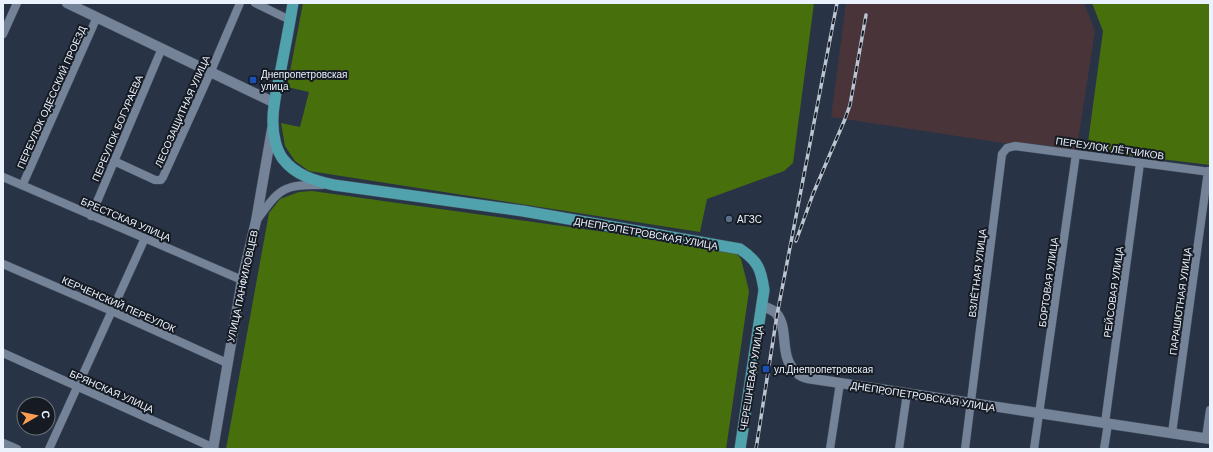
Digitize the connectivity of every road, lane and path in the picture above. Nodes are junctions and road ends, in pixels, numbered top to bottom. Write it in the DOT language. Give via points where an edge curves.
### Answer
graph roads {
  1 [pos="17,3"];
  2 [pos="67,3"];
  3 [pos="240,3"];
  4 [pos="255,3"];
  5 [pos="293,3"];
  6 [pos="97,17"];
  7 [pos="290,20"];
  8 [pos="3,34"];
  9 [pos="162,48"];
  10 [pos="211,71"];
  11 [pos="275,103"];
  12 [pos="273,123"];
  13 [pos="1007,148"];
  14 [pos="1076,154"];
  15 [pos="114,161"];
  16 [pos="1140,163"];
  17 [pos="1209,172"];
  18 [pos="3,177"];
  19 [pos="23,184"];
  20 [pos="334,185"];
  21 [pos="91,216"];
  22 [pos="256,221"];
  23 [pos="145,238"];
  24 [pos="3,264"];
  25 [pos="242,280"];
  26 [pos="762,306"];
  27 [pos="112,311"];
  28 [pos="3,353"];
  29 [pos="227,363"];
  30 [pos="840,383"];
  31 [pos="78,386"];
  32 [pos="907,393"];
  33 [pos="972,403"];
  34 [pos="1210,410"];
  35 [pos="1040,413"];
  36 [pos="1107,424"];
  37 [pos="1172,433"];
  38 [pos="1208,439"];
  39 [pos="3,443"];
  40 [pos="213,448"];
  41 [pos="17,449"];
  42 [pos="50,449"];
  43 [pos="740,449"];
  44 [pos="830,449"];
  45 [pos="899,449"];
  46 [pos="965,449"];
  47 [pos="1034,449"];
  48 [pos="1104,449"];
  1 -- 8 [label="street"];
  2 -- 6 [label="street"];
  3 -- 10 [label="street, ЛЕСОЗАЩИТНАЯ УЛИЦА"];
  4 -- 7 [label="street"];
  5 -- 7 [label="main road"];
  6 -- 9 [label="street"];
  6 -- 19 [label="street, ПЕРЕУЛОК ОДЕССКИЙ ПРОЕЗД"];
  7 -- 11 [label="main road"];
  9 -- 10 [label="street"];
  9 -- 15 [label="street, ПЕРЕУЛОК БОГУРАЕВА"];
  10 -- 11 [label="street"];
  10 -- 15 [label="street, ЛЕСОЗАЩИТНАЯ УЛИЦА" via="160,180"];
  11 -- 12 [label="main road, ДНЕПРОПЕТРОВСКАЯ УЛИЦА"];
  12 -- 20 [label="main road, ДНЕПРОПЕТРОВСКАЯ УЛИЦА" via="280,153 291,168 316,181"];
  12 -- 22 [label="street, УЛИЦА ПАНФИЛОВЦЕВ"];
  13 -- 14 [label="street, ПЕРЕУЛОК ЛЁТЧИКОВ" via="1015,146"];
  13 -- 33 [label="street, ВЗЛЁТНАЯ УЛИЦА" via="1002,154"];
  14 -- 16 [label="street, ПЕРЕУЛОК ЛЁТЧИКОВ"];
  14 -- 35 [label="street, БОРТОВАЯ УЛИЦА"];
  15 -- 21 [label="street, ПЕРЕУЛОК БОГУРАЕВА"];
  16 -- 17 [label="street, ПЕРЕУЛОК ЛЁТЧИКОВ"];
  16 -- 36 [label="street, РЕЙСОВАЯ УЛИЦА"];
  17 -- 37 [label="street, ПАРАШЮТНАЯ УЛИЦА"];
  18 -- 19 [label="street, БРЕСТСКАЯ УЛИЦА"];
  19 -- 21 [label="street, БРЕСТСКАЯ УЛИЦА"];
  20 -- 22 [label="street" via="292,186 283,190"];
  20 -- 26 [label="main road, ДНЕПРОПЕТРОВСКАЯ УЛИЦА" via="523,212 740,249 751,257 760,271 764,290"];
  21 -- 23 [label="street, БРЕСТСКАЯ УЛИЦА"];
  22 -- 25 [label="street, УЛИЦА ПАНФИЛОВЦЕВ"];
  23 -- 25 [label="street, БРЕСТСКАЯ УЛИЦА"];
  23 -- 27 [label="street"];
  24 -- 27 [label="street, КЕРЧЕНСКИЙ ПЕРЕУЛОК"];
  25 -- 29 [label="street, УЛИЦА ПАНФИЛОВЦЕВ"];
  26 -- 30 [label="street, ДНЕПРОПЕТРОВСКАЯ УЛИЦА" via="775,312 782,324 784,351 788,363 796,373 807,378"];
  26 -- 43 [label="main road, ЧЕРЕШНЕВАЯ УЛИЦА"];
  27 -- 29 [label="street, КЕРЧЕНСКИЙ ПЕРЕУЛОК"];
  27 -- 31 [label="street"];
  28 -- 31 [label="street, БРЯНСКАЯ УЛИЦА"];
  29 -- 40 [label="street, УЛИЦА ПАНФИЛОВЦЕВ"];
  30 -- 32 [label="street, ДНЕПРОПЕТРОВСКАЯ УЛИЦА"];
  30 -- 44 [label="street"];
  31 -- 40 [label="street, БРЯНСКАЯ УЛИЦА"];
  31 -- 42 [label="street"];
  32 -- 33 [label="street, ДНЕПРОПЕТРОВСКАЯ УЛИЦА"];
  32 -- 45 [label="street"];
  33 -- 35 [label="street, ДНЕПРОПЕТРОВСКАЯ УЛИЦА"];
  33 -- 46 [label="street, ВЗЛЁТНАЯ УЛИЦА"];
  34 -- 38 [label="street"];
  35 -- 36 [label="street, ДНЕПРОПЕТРОВСКАЯ УЛИЦА"];
  35 -- 47 [label="street, БОРТОВАЯ УЛИЦА"];
  36 -- 37 [label="street, ДНЕПРОПЕТРОВСКАЯ УЛИЦА"];
  36 -- 48 [label="street, РЕЙСОВАЯ УЛИЦА"];
  37 -- 38 [label="street, ДНЕПРОПЕТРОВСКАЯ УЛИЦА"];
  39 -- 41 [label="street"];
}
